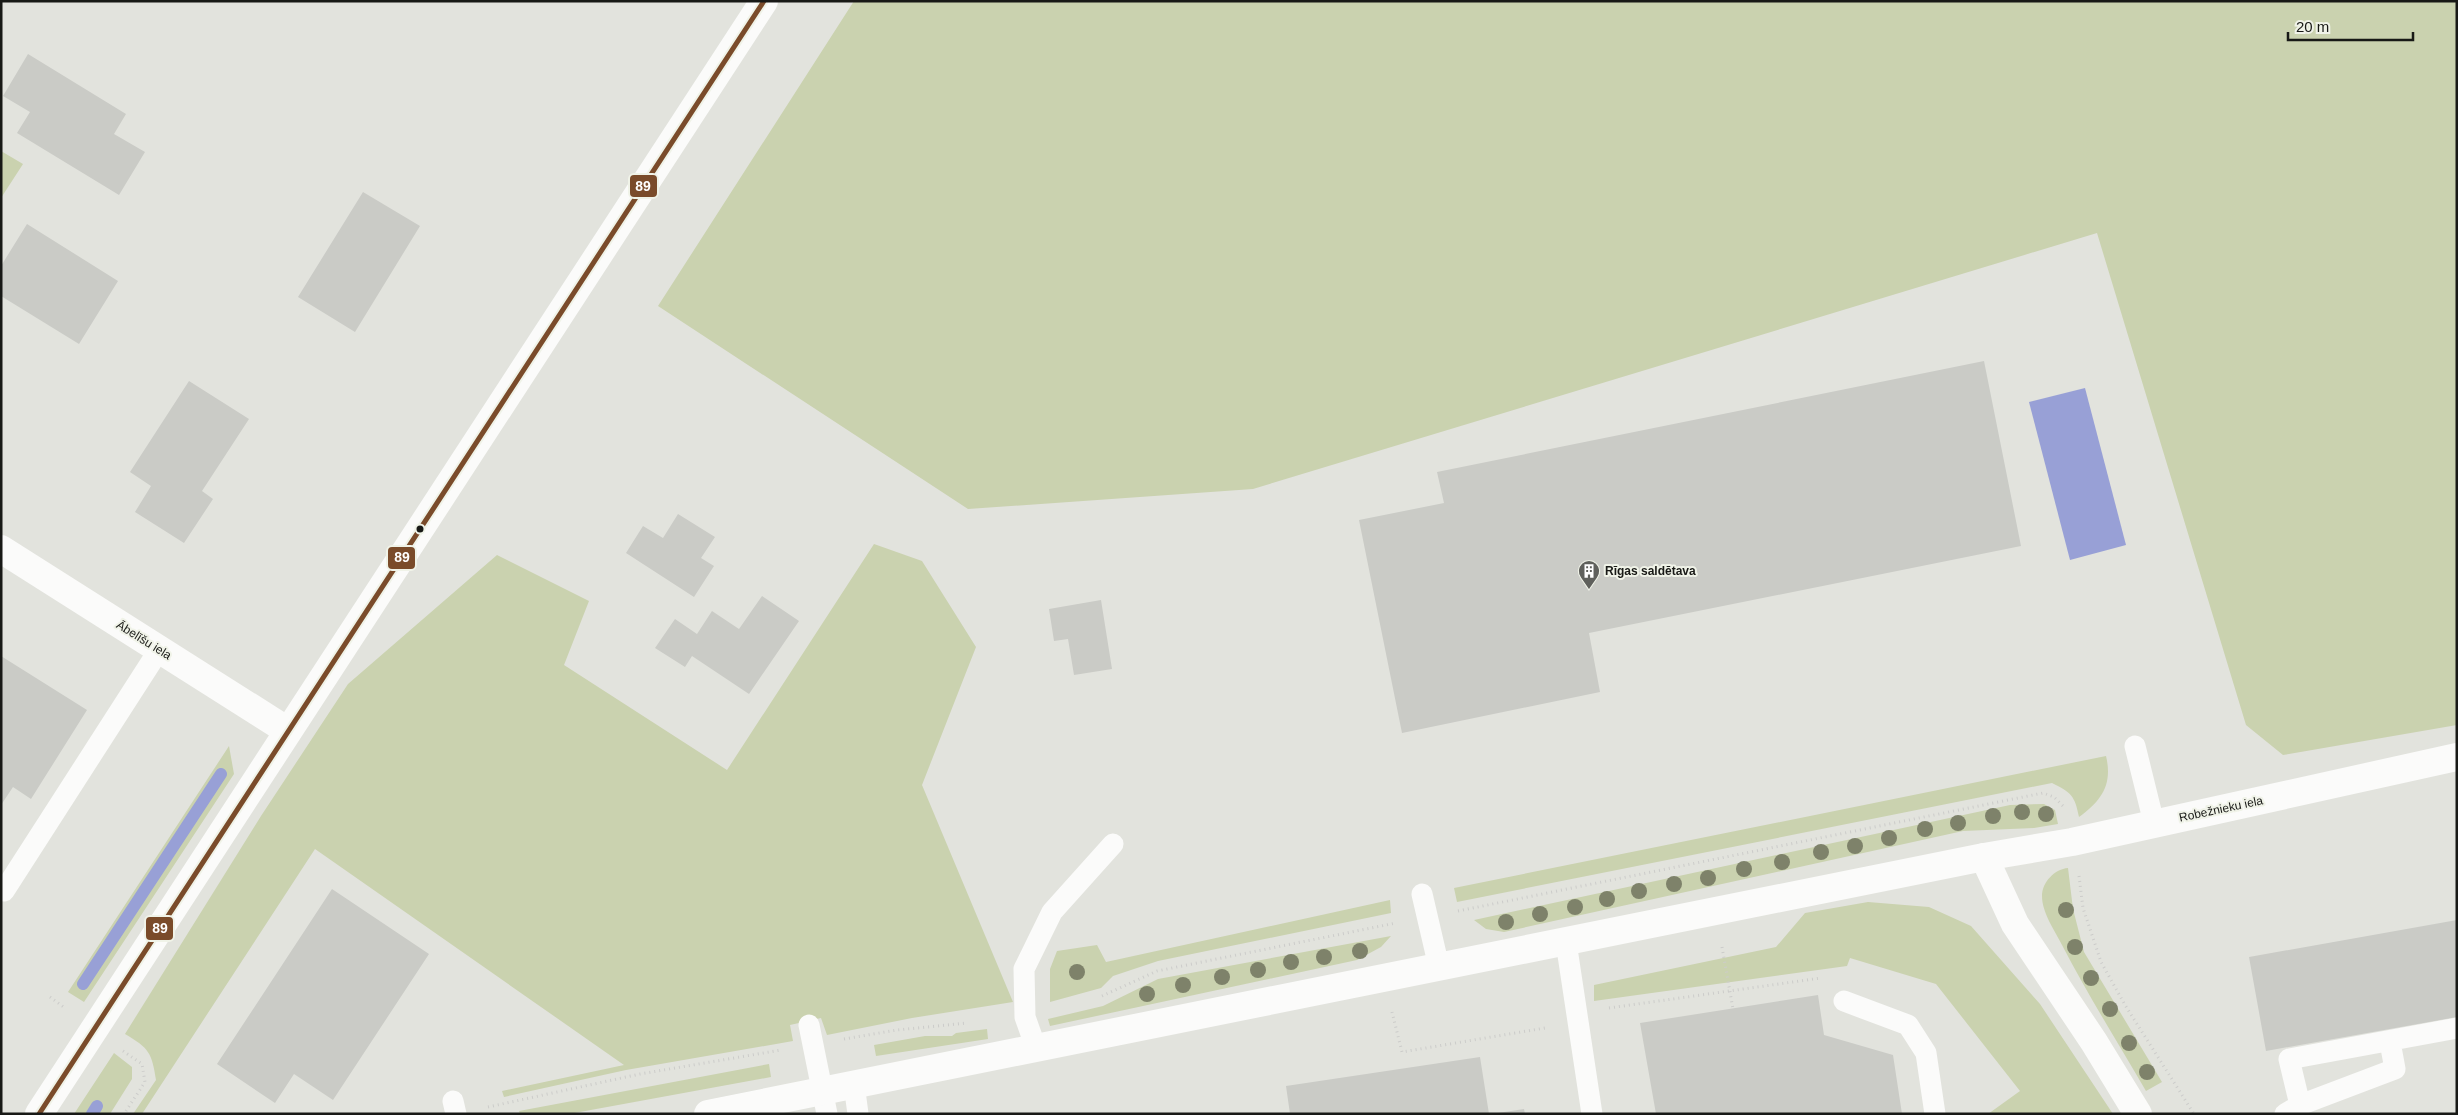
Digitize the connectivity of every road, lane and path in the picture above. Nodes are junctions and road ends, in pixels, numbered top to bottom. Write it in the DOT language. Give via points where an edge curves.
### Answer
graph roads {
  1 [pos="764,1"];
  2 [pos="1,549"];
  3 [pos="159,650"];
  4 [pos="288,731"];
  5 [pos="2135,746"];
  6 [pos="2457,757"];
  7 [pos="2064,813"];
  8 [pos="2154,823"];
  9 [pos="1113,844"];
  10 [pos="1984,858"];
  11 [pos="2079,878"];
  12 [pos="4,891"];
  13 [pos="1422,894"];
  14 [pos="1716,912"];
  15 [pos="1429,917"];
  16 [pos="1566,942"];
  17 [pos="1439,967"];
  18 [pos="50,997"];
  19 [pos="1094,999"];
  20 [pos="1844,1001"];
  21 [pos="66,1008"];
  22 [pos="1733,1009"];
  23 [pos="1025,1017"];
  24 [pos="2457,1028"];
  25 [pos="811,1034"];
  26 [pos="2390,1042"];
  27 [pos="1036,1048"];
  28 [pos="128,1054"];
  29 [pos="854,1084"];
  30 [pos="825,1102"];
  31 [pos="455,1109"];
  32 [pos="2293,1110"];
  33 [pos="39,1114"];
  34 [pos="124,1114"];
  35 [pos="708,1114"];
  36 [pos="858,1114"];
  37 [pos="1592,1114"];
  38 [pos="1935,1114"];
  39 [pos="2138,1114"];
  40 [pos="2194,1114"];
  1 -- 4 [label="street"];
  2 -- 3 [label="street, Ābelīšu iela"];
  3 -- 4 [label="street, Ābelīšu iela"];
  3 -- 12 [label="lane"];
  4 -- 33 [label="street"];
  5 -- 8 [label="lane"];
  6 -- 8 [label="street, Robežnieku iela"];
  7 -- 15 [label="path" via="2063,805 2043,793"];
  8 -- 10 [label="street, Robežnieku iela"];
  9 -- 23 [label="lane" via="1052,912 1024,969"];
  10 -- 14 [label="street, Robežnieku iela"];
  10 -- 39 [label="street" via="2015,924"];
  11 -- 40 [label="path" via="2084,908 2101,962"];
  13 -- 15 [label="lane"];
  14 -- 16 [label="street, Robežnieku iela"];
  14 -- 22 [label="path"];
  15 -- 17 [label="lane"];
  15 -- 19 [label="path" via="1156,971"];
  16 -- 17 [label="street, Robežnieku iela"];
  16 -- 37 [label="lane"];
  17 -- 27 [label="street, Robežnieku iela"];
  18 -- 21 [label="path"];
  20 -- 38 [label="lane" via="1908,1025 1926,1053"];
  23 -- 25 [label="path" via="897,1030"];
  23 -- 27 [label="lane"];
  24 -- 26 [label="lane"];
  25 -- 30 [label="lane"];
  25 -- 31 [label="path" via="640,1074"];
  26 -- 32 [label="lane" via="2395,1069"];
  26 -- 32 [label="lane" via="2289,1059"];
  27 -- 29 [label="street, Robežnieku iela"];
  28 -- 34 [label="path" via="142,1064 145,1082"];
  29 -- 30 [label="street, Robežnieku iela"];
  29 -- 36 [label="lane"];
  30 -- 35 [label="street, Robežnieku iela"];
}
